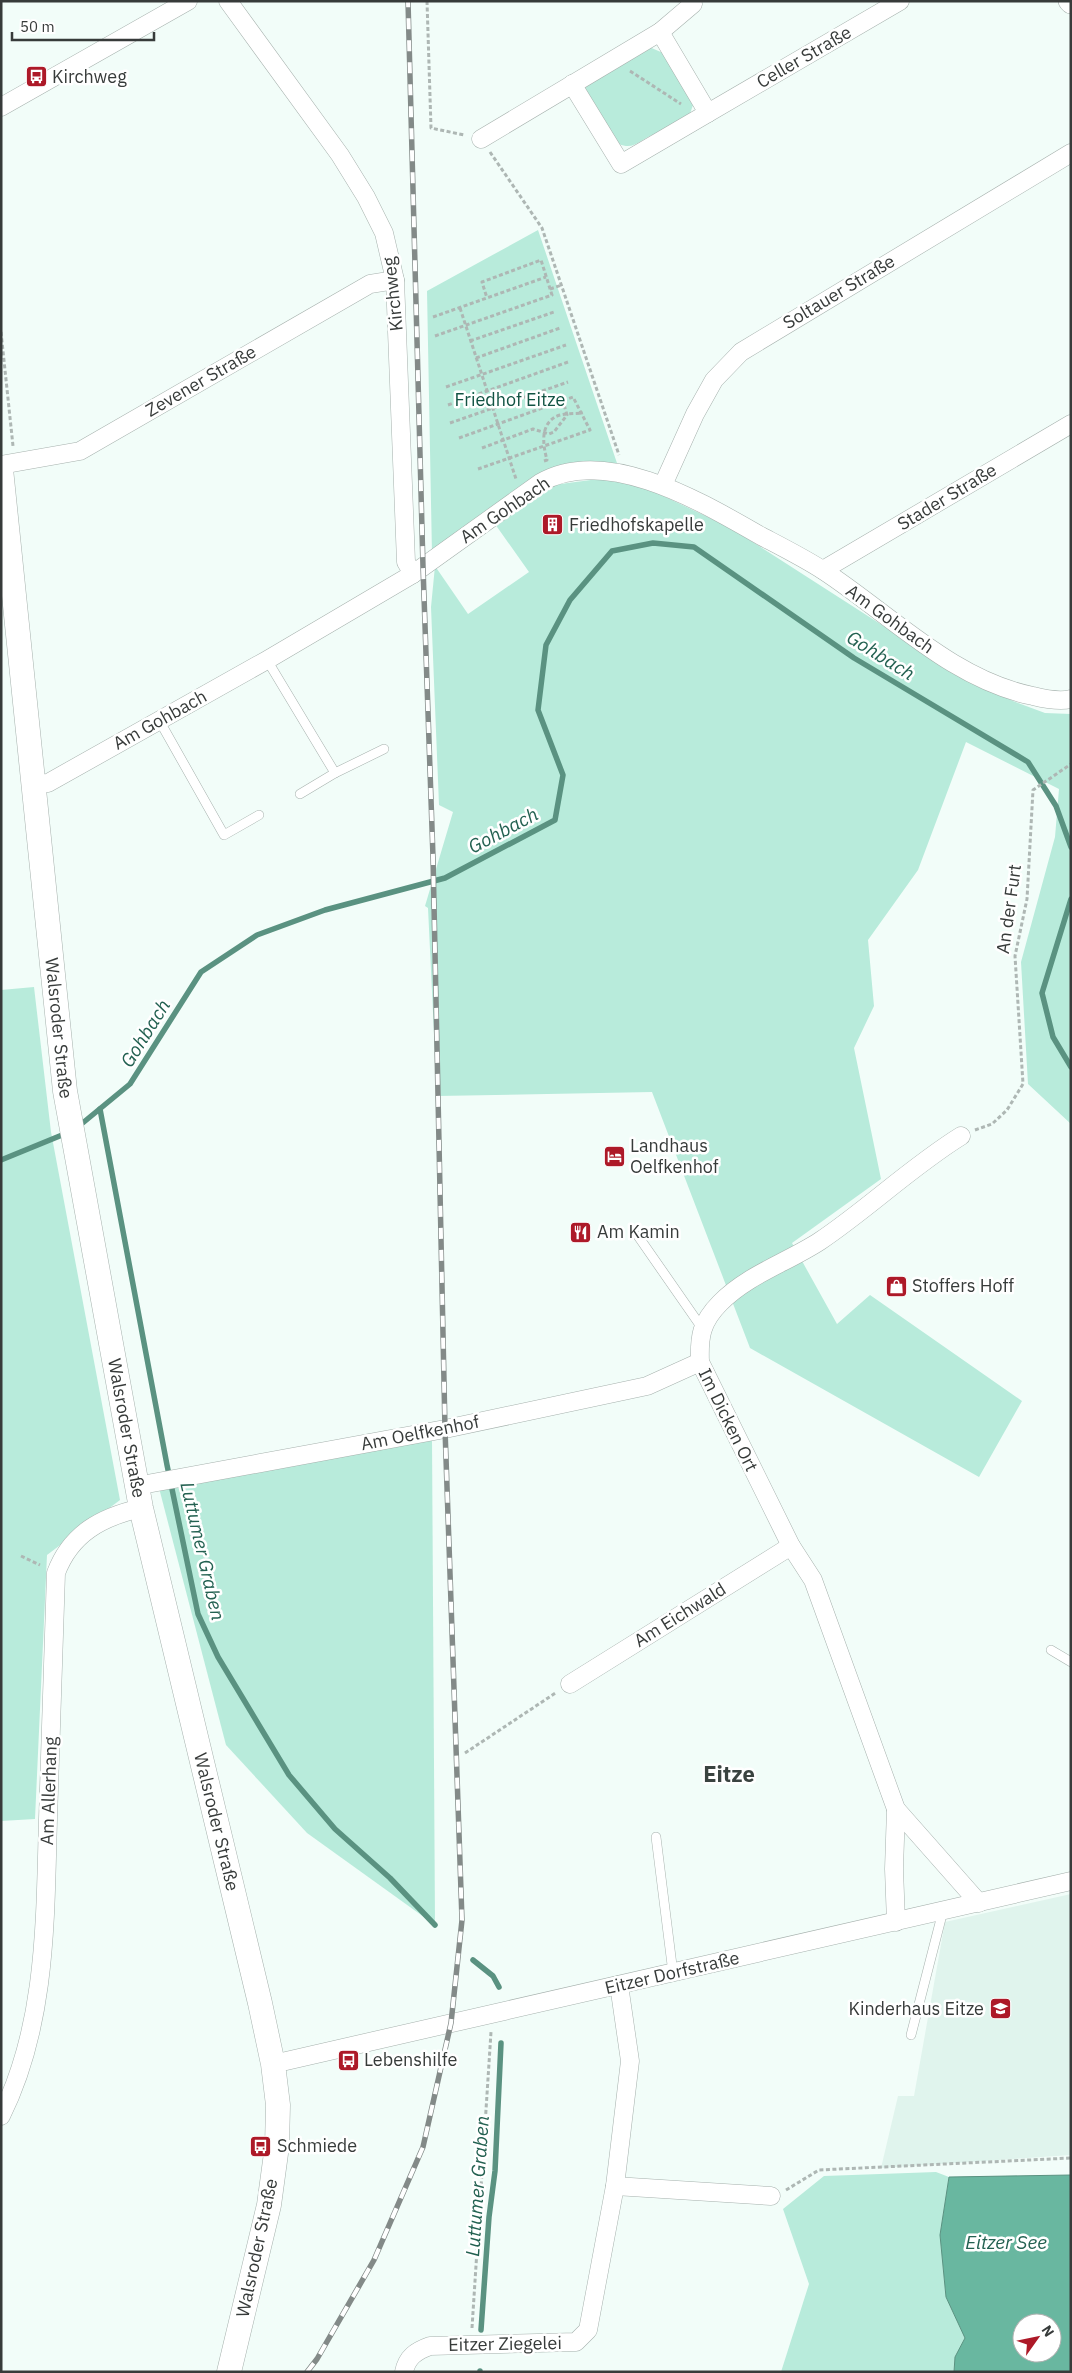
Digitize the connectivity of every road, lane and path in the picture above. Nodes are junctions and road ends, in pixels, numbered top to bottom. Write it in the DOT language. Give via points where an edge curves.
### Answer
graph roads {
  1 [pos="188,1"];
  2 [pos="228,1"];
  3 [pos="427,1"];
  4 [pos="900,1"];
  5 [pos="693,4"];
  6 [pos="660,32"];
  7 [pos="613,60"];
  8 [pos="572,84"];
  9 [pos="1,107"];
  10 [pos="704,115"];
  11 [pos="481,139"];
  12 [pos="1071,153"];
  13 [pos="546,277"];
  14 [pos="395,280"];
  15 [pos="562,285"];
  16 [pos="550,289"];
  17 [pos="487,298"];
  18 [pos="460,308"];
  19 [pos="554,312"];
  20 [pos="433,317"];
  21 [pos="465,324"];
  22 [pos="560,328"];
  23 [pos="1,332"];
  24 [pos="435,336"];
  25 [pos="470,341"];
  26 [pos="566,345"];
  27 [pos="476,358"];
  28 [pos="568,362"];
  29 [pos="481,375"];
  30 [pos="568,382"];
  31 [pos="446,387"];
  32 [pos="487,391"];
  33 [pos="563,401"];
  34 [pos="448,406"];
  35 [pos="492,408"];
  36 [pos="583,413"];
  37 [pos="567,415"];
  38 [pos="450,423"];
  39 [pos="498,424"];
  40 [pos="1071,424"];
  41 [pos="544,433"];
  42 [pos="459,438"];
  43 [pos="503,441"];
  44 [pos="544,446"];
  45 [pos="13,448"];
  46 [pos="482,448"];
  47 [pos="509,458"];
  48 [pos="539,464"];
  49 [pos="1,465"];
  50 [pos="478,468"];
  51 [pos="1,469"];
  52 [pos="523,473"];
  53 [pos="623,475"];
  54 [pos="515,477"];
  55 [pos="663,485"];
  56 [pos="521,496"];
  57 [pos="823,570"];
  58 [pos="413,574"];
  59 [pos="267,660"];
  60 [pos="1071,699"];
  61 [pos="159,720"];
  62 [pos="384,749"];
  63 [pos="1071,764"];
  64 [pos="335,773"];
  65 [pos="34,784"];
  66 [pos="300,794"];
  67 [pos="259,815"];
  68 [pos="961,1136"];
  69 [pos="638,1236"];
  70 [pos="702,1328"];
  71 [pos="700,1362"];
  72 [pos="144,1493"];
  73 [pos="791,1546"];
  74 [pos="21,1556"];
  75 [pos="30,1560"];
  76 [pos="1051,1650"];
  77 [pos="1071,1662"];
  78 [pos="570,1684"];
  79 [pos="465,1753"];
  80 [pos="896,1809"];
  81 [pos="656,1837"];
  82 [pos="1071,1881"];
  83 [pos="979,1903"];
  84 [pos="943,1912"];
  85 [pos="896,1922"];
  86 [pos="673,1973"];
  87 [pos="619,1985"];
  88 [pos="493,2014"];
  89 [pos="911,2035"];
  90 [pos="273,2064"];
  91 [pos="1,2116"];
  92 [pos="1071,2158"];
  93 [pos="615,2186"];
  94 [pos="771,2196"];
  95 [pos="470,2345"];
  96 [pos="229,2372"];
  97 [pos="404,2372"];
  1 -- 9 [label="street"];
  2 -- 14 [label="street, Kirchweg" via="340,155 366,197 384,233"];
  3 -- 11 [label="path" via="431,128"];
  4 -- 10 [label="street, Celler Straße"];
  5 -- 6 [label="street"];
  6 -- 7 [label="street"];
  6 -- 10 [label="street"];
  7 -- 8 [label="street"];
  7 -- 10 [label="path"];
  8 -- 10 [label="street, Celler Straße" via="621,164"];
  8 -- 11 [label="street"];
  11 -- 15 [label="path" via="542,228"];
  12 -- 55 [label="street, Soltauer Straße" via="741,352 714,380"];
  13 -- 16 [label="path"];
  13 -- 17 [label="path"];
  13 -- 17 [label="path" via="541,260 482,282"];
  14 -- 49 [label="street, Zevener Straße" via="370,284 80,451"];
  14 -- 58 [label="street, Kirchweg" via="406,562"];
  15 -- 16 [label="path"];
  15 -- 53 [label="path" via="621,460"];
  16 -- 21 [label="path" via="552,295"];
  17 -- 18 [label="path"];
  18 -- 20 [label="path"];
  18 -- 21 [label="path"];
  19 -- 25 [label="path"];
  21 -- 24 [label="path"];
  21 -- 25 [label="path"];
  22 -- 27 [label="path"];
  23 -- 45 [label="path"];
  25 -- 27 [label="path"];
  26 -- 29 [label="path"];
  27 -- 29 [label="path"];
  28 -- 32 [label="path"];
  29 -- 31 [label="path"];
  29 -- 32 [label="path"];
  30 -- 35 [label="path"];
  32 -- 34 [label="path"];
  32 -- 35 [label="path"];
  33 -- 36 [label="path" via="573,397"];
  33 -- 37 [label="path"];
  33 -- 39 [label="path"];
  35 -- 38 [label="path"];
  35 -- 39 [label="path"];
  36 -- 37 [label="path"];
  36 -- 44 [label="path" via="590,430"];
  37 -- 41 [label="path" via="554,432"];
  37 -- 41 [label="path" via="555,417"];
  39 -- 42 [label="path"];
  39 -- 43 [label="path"];
  40 -- 57 [label="street, Stader Straße"];
  41 -- 43 [label="path" via="533,429"];
  41 -- 44 [label="path"];
  43 -- 46 [label="path"];
  43 -- 47 [label="path"];
  44 -- 47 [label="path"];
  44 -- 48 [label="path" via="547,460"];
  47 -- 50 [label="path"];
  47 -- 54 [label="path"];
  51 -- 65 [label="main road, Walsroder Straße"];
  52 -- 54 [label="path"];
  53 -- 55 [label="street, Am Gohbach"];
  53 -- 56 [label="street, Am Gohbach" via="568,472 552,476"];
  54 -- 56 [label="path"];
  55 -- 57 [label="street, Am Gohbach"];
  56 -- 58 [label="street, Am Gohbach"];
  57 -- 60 [label="street, Am Gohbach" via="953,664 1010,692 1045,699"];
  58 -- 59 [label="street, Am Gohbach"];
  59 -- 61 [label="street, Am Gohbach"];
  59 -- 64 [label="lane"];
  61 -- 65 [label="street, Am Gohbach" via="48,783"];
  61 -- 67 [label="lane" via="224,835"];
  62 -- 64 [label="lane"];
  63 -- 68 [label="path, An der Furt" via="1033,790 1028,899 1015,956 1022,1084 1007,1110 992,1124"];
  64 -- 66 [label="lane"];
  65 -- 72 [label="main road, Walsroder Straße" via="65,1091"];
  68 -- 70 [label="street" via="927,1157 820,1241 737,1288 720,1303"];
  69 -- 70 [label="lane"];
  70 -- 71 [label="street, Im Dicken Ort"];
  71 -- 72 [label="street, Am Oelfkenhof" via="647,1386 185,1477"];
  71 -- 73 [label="street, Im Dicken Ort"];
  72 -- 90 [label="main road, Walsroder Straße"];
  72 -- 91 [label="street, Am Allerhang" via="79,1535 68,1548 56,1573 45,1905 37,2007 25,2054"];
  73 -- 78 [label="street, Am Eichwald"];
  73 -- 80 [label="street, Im Dicken Ort" via="813,1580"];
  74 -- 75 [label="path"];
  76 -- 77 [label="lane"];
  78 -- 79 [label="path"];
  80 -- 83 [label="street, Im Dicken Ort"];
  80 -- 85 [label="street, Im Dicken Ort"];
  81 -- 86 [label="lane"];
  82 -- 83 [label="street, Eitzer Dorfstraße"];
  83 -- 84 [label="street, Eitzer Dorfstraße"];
  84 -- 85 [label="street, Eitzer Dorfstraße"];
  84 -- 89 [label="lane"];
  85 -- 86 [label="street, Eitzer Dorfstraße"];
  86 -- 87 [label="street, Eitzer Dorfstraße"];
  87 -- 88 [label="street, Eitzer Dorfstraße"];
  87 -- 93 [label="street, Eitzer Ziegelei" via="630,2062"];
  88 -- 90 [label="street, Eitzer Dorfstraße"];
  88 -- 95 [label="path"];
  90 -- 96 [label="main road, Walsroder Straße" via="278,2105 269,2205"];
  92 -- 94 [label="path" via="819,2170"];
  93 -- 94 [label="street"];
  93 -- 95 [label="street, Eitzer Ziegelei" via="588,2330 576,2342"];
  95 -- 97 [label="street, Eitzer Ziegelei" via="430,2346 416,2352 406,2363"];
}
